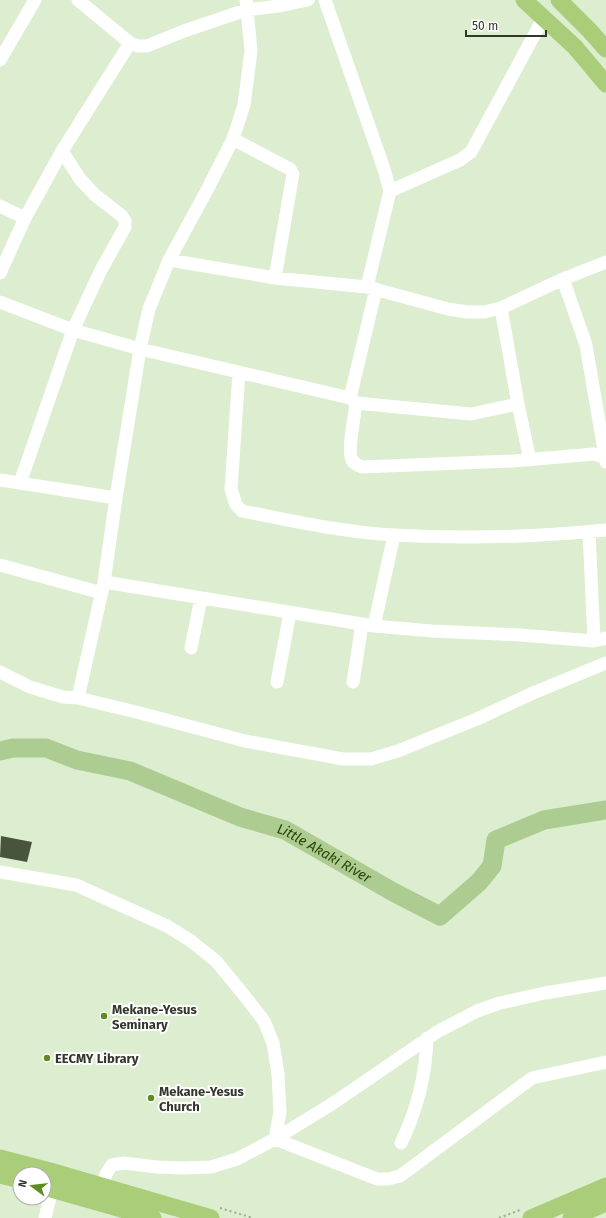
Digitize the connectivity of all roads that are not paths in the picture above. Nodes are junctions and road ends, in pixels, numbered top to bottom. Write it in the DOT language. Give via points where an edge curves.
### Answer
graph roads {
  1 [pos="35,0"];
  2 [pos="78,0"];
  3 [pos="308,0"];
  4 [pos="325,0"];
  5 [pos="524,0"];
  6 [pos="559,0"];
  7 [pos="246,5"];
  8 [pos="544,17"];
  9 [pos="130,42"];
  10 [pos="606,49"];
  11 [pos="0,60"];
  12 [pos="606,84"];
  13 [pos="233,138"];
  14 [pos="62,151"];
  15 [pos="390,191"];
  16 [pos="0,206"];
  17 [pos="24,218"];
  18 [pos="169,260"];
  19 [pos="606,262"];
  20 [pos="0,273"];
  21 [pos="275,278"];
  22 [pos="563,279"];
  23 [pos="372,288"];
  24 [pos="0,302"];
  25 [pos="501,308"];
  26 [pos="73,330"];
  27 [pos="140,349"];
  28 [pos="239,372"];
  29 [pos="353,400"];
  30 [pos="518,404"];
  31 [pos="606,458"];
  32 [pos="530,460"];
  33 [pos="606,462"];
  34 [pos="0,480"];
  35 [pos="20,483"];
  36 [pos="116,498"];
  37 [pos="606,530"];
  38 [pos="589,532"];
  39 [pos="394,535"];
  40 [pos="0,565"];
  41 [pos="103,588"];
  42 [pos="201,598"];
  43 [pos="290,613"];
  44 [pos="368,625"];
  45 [pos="600,639"];
  46 [pos="191,648"];
  47 [pos="606,663"];
  48 [pos="0,672"];
  49 [pos="277,682"];
  50 [pos="353,682"];
  51 [pos="78,698"];
  52 [pos="0,872"];
  53 [pos="606,983"];
  54 [pos="427,1038"];
  55 [pos="606,1062"];
  56 [pos="275,1139"];
  57 [pos="401,1142"];
  58 [pos="0,1158"];
  59 [pos="0,1175"];
  60 [pos="12,1178"];
  61 [pos="102,1186"];
  62 [pos="606,1186"];
  63 [pos="52,1189"];
  64 [pos="606,1203"];
  65 [pos="46,1206"];
  66 [pos="581,1216"];
  67 [pos="45,1218"];
  68 [pos="153,1218"];
  69 [pos="211,1218"];
  70 [pos="531,1218"];
  1 -- 11 [label="street"];
  2 -- 9 [label="street"];
  3 -- 7 [label="street" via="278,6"];
  4 -- 15 [label="street"];
  5 -- 8 [label="main road"];
  6 -- 10 [label="main road"];
  7 -- 9 [label="street" via="147,46 138,46"];
  7 -- 13 [label="street" via="251,51 244,105"];
  8 -- 12 [label="main road" via="575,47"];
  8 -- 15 [label="street" via="471,152 460,160"];
  9 -- 14 [label="street"];
  13 -- 18 [label="street"];
  13 -- 21 [label="street" via="290,169 293,174"];
  14 -- 17 [label="street"];
  14 -- 26 [label="street" via="85,184 125,221 125,226"];
  15 -- 23 [label="street"];
  16 -- 17 [label="street"];
  17 -- 20 [label="street"];
  18 -- 21 [label="street"];
  18 -- 27 [label="street" via="149,309"];
  19 -- 22 [label="street"];
  21 -- 23 [label="street"];
  22 -- 25 [label="street"];
  22 -- 31 [label="street" via="586,345"];
  23 -- 25 [label="street" via="454,310 484,312"];
  23 -- 29 [label="street"];
  24 -- 26 [label="street"];
  25 -- 30 [label="street"];
  26 -- 27 [label="street"];
  26 -- 35 [label="street"];
  27 -- 28 [label="street"];
  27 -- 36 [label="street"];
  28 -- 29 [label="street"];
  28 -- 39 [label="street" via="231,489 236,505 242,511 288,521"];
  29 -- 30 [label="street" via="471,414"];
  29 -- 32 [label="street" via="350,451 355,464 362,467"];
  30 -- 32 [label="street"];
  31 -- 32 [label="street" via="594,454"];
  31 -- 33 [label="street"];
  34 -- 35 [label="street"];
  35 -- 36 [label="street"];
  36 -- 41 [label="street"];
  37 -- 38 [label="street"];
  38 -- 39 [label="street" via="492,537"];
  38 -- 45 [label="street"];
  39 -- 44 [label="street"];
  40 -- 41 [label="street"];
  41 -- 42 [label="street"];
  41 -- 51 [label="street"];
  42 -- 43 [label="street"];
  42 -- 46 [label="street"];
  43 -- 44 [label="street"];
  43 -- 49 [label="street"];
  44 -- 45 [label="street" via="432,631"];
  44 -- 50 [label="street"];
  47 -- 51 [label="street" via="477,719 398,751 371,759 344,760 245,741"];
  48 -- 51 [label="street" via="30,687 63,697"];
  52 -- 56 [label="street" via="76,885 167,926 192,941 216,961 264,1021 273,1044 280,1112"];
  53 -- 54 [label="street" via="500,1002 477,1011"];
  54 -- 56 [label="street" via="335,1102"];
  54 -- 57 [label="street" via="427,1055 417,1104"];
  55 -- 56 [label="street" via="532,1078 400,1176 388,1179 377,1179"];
  56 -- 61 [label="street" via="237,1159 211,1167 157,1167 124,1163 112,1165"];
  58 -- 61 [label="main road"];
  59 -- 60 [label="main road"];
  61 -- 69 [label="main road"];
  62 -- 70 [label="main road"];
  63 -- 68 [label="main road"];
  64 -- 66 [label="main road"];
  65 -- 67 [label="street"];
}
